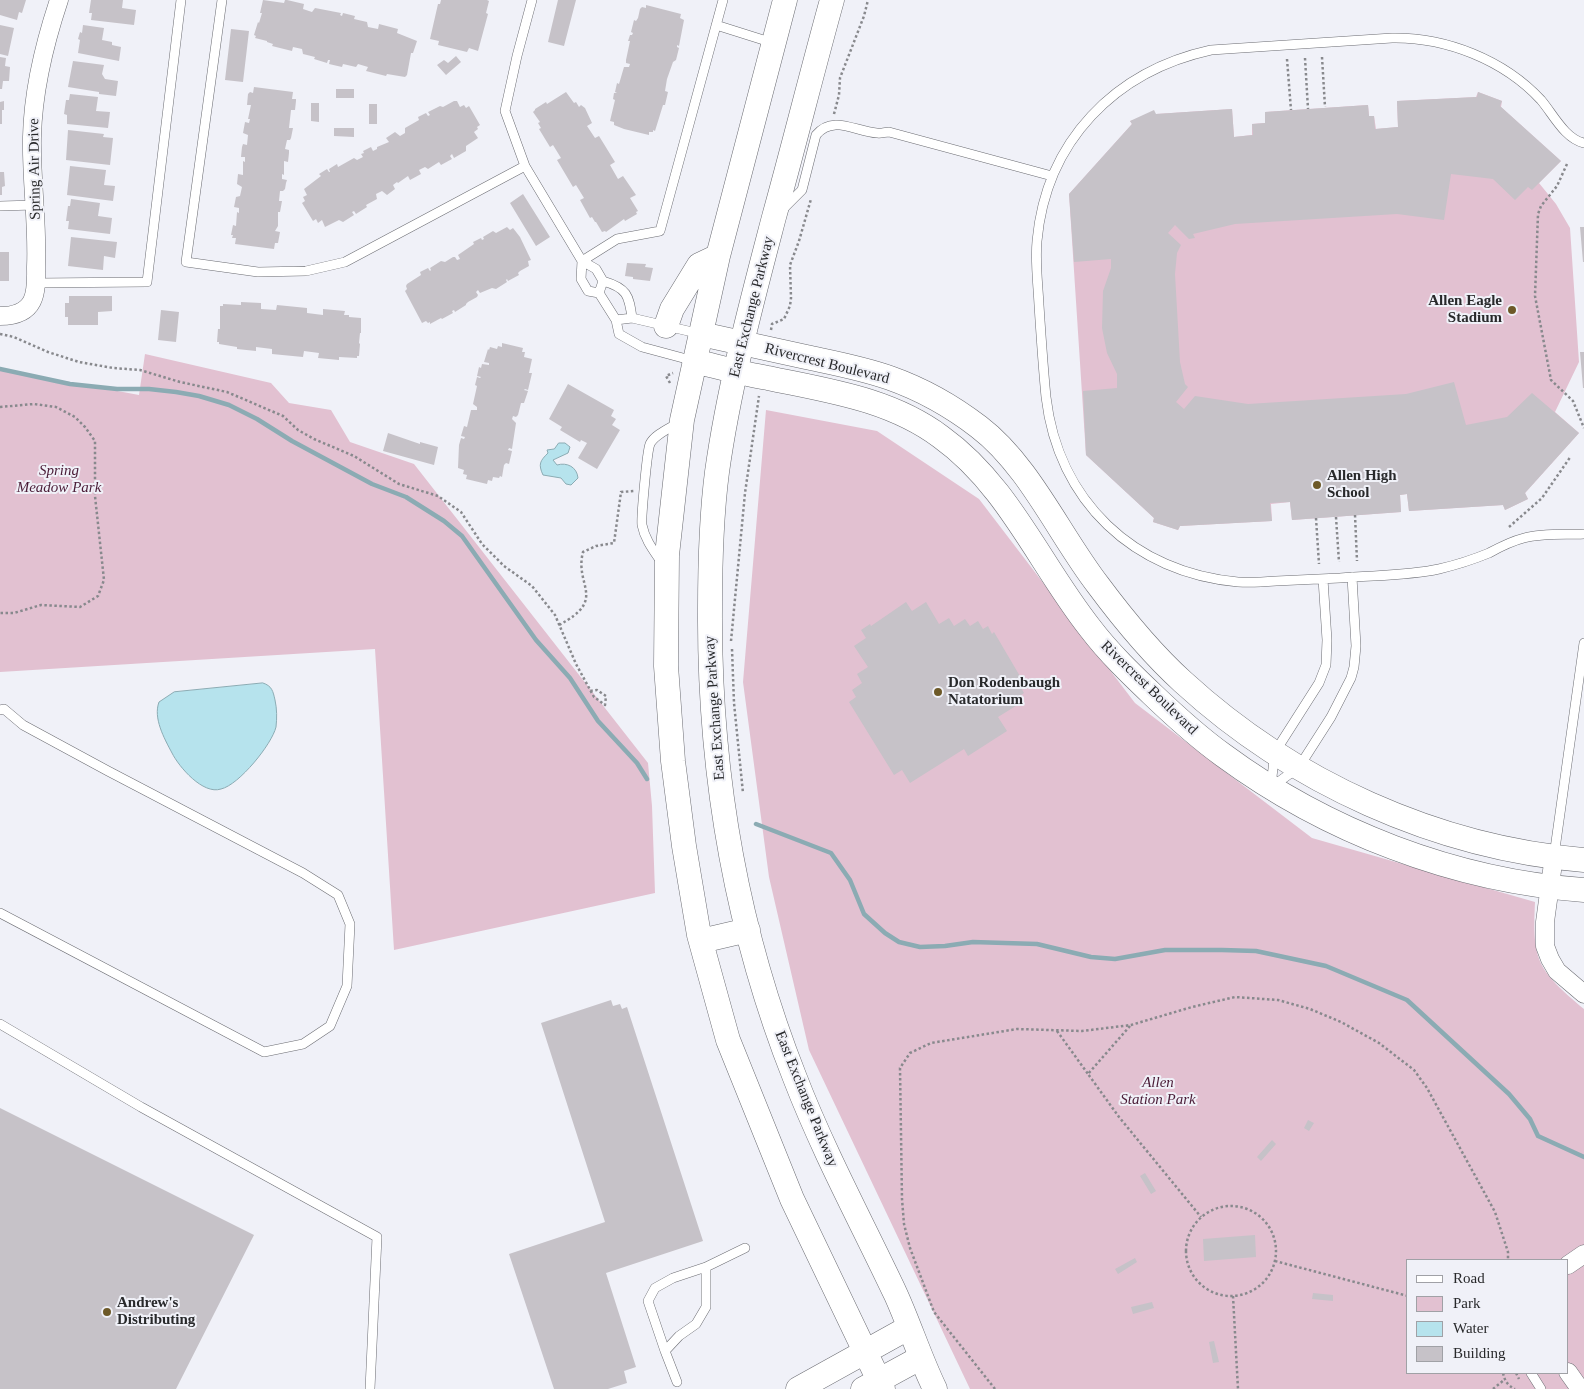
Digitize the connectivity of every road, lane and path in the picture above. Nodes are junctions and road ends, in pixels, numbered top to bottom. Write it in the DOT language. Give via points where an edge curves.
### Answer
graph roads {
  1 [pos="59,0"];
  2 [pos="181,0"];
  3 [pos="222,0"];
  4 [pos="532,0"];
  5 [pos="723,0"];
  6 [pos="785,0"];
  7 [pos="832,0"];
  8 [pos="716,25"];
  9 [pos="774,44"];
  10 [pos="1322,57"];
  11 [pos="1304,58"];
  12 [pos="1287,59"];
  13 [pos="1325,107"];
  14 [pos="1308,109"];
  15 [pos="1291,110"];
  16 [pos="1584,143"];
  17 [pos="1567,164"];
  18 [pos="525,166"];
  19 [pos="1052,176"];
  20 [pos="36,205"];
  21 [pos="0,206"];
  22 [pos="774,218"];
  23 [pos="718,256"];
  24 [pos="582,261"];
  25 [pos="603,281"];
  26 [pos="36,283"];
  27 [pos="599,293"];
  28 [pos="0,316"];
  29 [pos="632,318"];
  30 [pos="616,320"];
  31 [pos="666,326"];
  32 [pos="0,334"];
  33 [pos="701,334"];
  34 [pos="742,343"];
  35 [pos="694,361"];
  36 [pos="736,370"];
  37 [pos="666,376"];
  38 [pos="671,386"];
  39 [pos="760,391"];
  40 [pos="0,407"];
  41 [pos="1584,428"];
  42 [pos="1571,456"];
  43 [pos="635,491"];
  44 [pos="1040,501"];
  45 [pos="1355,516"];
  46 [pos="1336,517"];
  47 [pos="1015,518"];
  48 [pos="1316,518"];
  49 [pos="1509,527"];
  50 [pos="1584,534"];
  51 [pos="1358,561"];
  52 [pos="1338,562"];
  53 [pos="1319,564"];
  54 [pos="1352,577"];
  55 [pos="1323,579"];
  56 [pos="0,613"];
  57 [pos="559,625"];
  58 [pos="1584,643"];
  59 [pos="590,691"];
  60 [pos="0,710"];
  61 [pos="1275,752"];
  62 [pos="1299,767"];
  63 [pos="1271,787"];
  64 [pos="743,795"];
  65 [pos="1554,856"];
  66 [pos="1584,860"];
  67 [pos="1550,887"];
  68 [pos="1584,890"];
  69 [pos="0,913"];
  70 [pos="748,930"];
  71 [pos="701,941"];
  72 [pos="1584,994"];
  73 [pos="0,1024"];
  74 [pos="1131,1025"];
  75 [pos="1057,1030"];
  76 [pos="1088,1074"];
  77 [pos="1201,1217"];
  78 [pos="745,1248"];
  79 [pos="1584,1254"];
  80 [pos="1508,1259"];
  81 [pos="1275,1261"];
  82 [pos="1569,1265"];
  83 [pos="706,1266"];
  84 [pos="1406,1295"];
  85 [pos="1233,1296"];
  86 [pos="934,1312"];
  87 [pos="929,1314"];
  88 [pos="908,1328"];
  89 [pos="665,1351"];
  90 [pos="865,1352"];
  91 [pos="920,1358"];
  92 [pos="1569,1373"];
  93 [pos="1503,1374"];
  94 [pos="1532,1374"];
  95 [pos="1504,1380"];
  96 [pos="677,1382"];
  97 [pos="875,1386"];
  98 [pos="370,1389"];
  99 [pos="798,1389"];
  100 [pos="935,1389"];
  101 [pos="995,1389"];
  102 [pos="1238,1389"];
  103 [pos="1493,1389"];
  104 [pos="1515,1389"];
  105 [pos="1541,1389"];
  106 [pos="1580,1389"];
  1 -- 20 [label="street, Spring Air Drive" via="46,37 36,87 32,138"];
  2 -- 26 [label="lane" via="147,282"];
  3 -- 18 [label="lane" via="186,262 258,272 306,271 345,262"];
  4 -- 18 [label="lane" via="505,111"];
  5 -- 8 [label="lane"];
  6 -- 9 [label="main road"];
  7 -- 22 [label="main road, East Exchange Parkway"];
  8 -- 9 [label="lane"];
  8 -- 24 [label="lane" via="660,231 617,239"];
  9 -- 23 [label="main road"];
  10 -- 13 [label="path"];
  11 -- 14 [label="path"];
  12 -- 15 [label="path"];
  16 -- 19 [label="lane" via="1569,134 1518,79 1482,58 1431,42 1399,38 1358,40 1218,49 1160,67 1133,80 1096,110 1071,141"];
  17 -- 41 [label="path" via="1538,214 1535,296 1551,380 1573,401"];
  18 -- 24 [label="lane"];
  19 -- 22 [label="lane" via="889,132 831,125 816,135 802,190"];
  19 -- 55 [label="lane" via="1042,207 1037,242 1046,396 1056,447 1078,491 1118,535 1149,556 1172,566 1239,582"];
  20 -- 21 [label="lane"];
  20 -- 26 [label="street, Spring Air Drive"];
  22 -- 34 [label="main road, East Exchange Parkway"];
  23 -- 31 [label="main road" via="699,265 672,309"];
  23 -- 33 [label="main road"];
  24 -- 25 [label="lane" via="596,269"];
  24 -- 27 [label="lane" via="581,279 588,290"];
  25 -- 27 [label="lane"];
  25 -- 29 [label="lane" via="617,285 628,295"];
  26 -- 28 [label="street, Spring Air Drive" via="33,300 26,309 14,316"];
  27 -- 30 [label="lane"];
  29 -- 30 [label="lane, Rivercrest Boulevard"];
  29 -- 31 [label="lane, Rivercrest Boulevard"];
  30 -- 35 [label="lane, Rivercrest Boulevard" via="619,334 642,347"];
  31 -- 33 [label="lane, Rivercrest Boulevard"];
  32 -- 57 [label="path" via="79,362 140,370 227,392 282,416 300,431 354,456 400,484 438,496 461,512 482,544 504,566 532,586"];
  33 -- 34 [label="main road, Rivercrest Boulevard"];
  33 -- 35 [label="main road"];
  34 -- 36 [label="main road, East Exchange Parkway"];
  34 -- 44 [label="main road, Rivercrest Boulevard" via="892,378 928,396 970,421 993,440 1012,460"];
  35 -- 36 [label="main road, Rivercrest Boulevard"];
  35 -- 71 [label="main road" via="682,420 671,510 666,666 672,762"];
  36 -- 47 [label="main road, Rivercrest Boulevard" via="866,399 912,419 966,457 990,482"];
  36 -- 70 [label="main road, East Exchange Parkway" via="717,469 710,575 710,634 713,712 722,800 729,848"];
  37 -- 38 [label="path"];
  39 -- 64 [label="path" via="745,493 731,642"];
  40 -- 56 [label="path" via="34,404 56,407 75,417 95,441 95,496 104,580 98,596 80,607 41,605 14,613"];
  42 -- 49 [label="path" via="1542,498"];
  43 -- 57 [label="path" via="621,492 614,543 584,552 580,562 587,591 585,604 572,618"];
  44 -- 47 [label="main road"];
  44 -- 61 [label="main road, Rivercrest Boulevard" via="1095,582 1150,649 1217,711"];
  45 -- 51 [label="path"];
  46 -- 52 [label="path"];
  47 -- 63 [label="main road, Rivercrest Boulevard" via="1072,605 1118,662 1196,734 1234,764"];
  48 -- 53 [label="path"];
  50 -- 54 [label="lane" via="1522,538 1469,561 1436,570"];
  54 -- 55 [label="lane"];
  54 -- 62 [label="lane" via="1356,646 1352,672 1341,698"];
  55 -- 61 [label="lane" via="1328,640 1326,665 1319,683"];
  57 -- 59 [label="path"];
  58 -- 65 [label="lane"];
  59 -- 59 [label="path" via="594,697 605,705 604,694"];
  60 -- 69 [label="lane" via="338,895 350,924 346,986 330,1026 303,1044 264,1052"];
  61 -- 62 [label="main road, Rivercrest Boulevard"];
  61 -- 63 [label="lane"];
  62 -- 63 [label="lane"];
  62 -- 65 [label="main road, Rivercrest Boulevard" via="1350,795 1407,820 1477,841"];
  63 -- 67 [label="main road, Rivercrest Boulevard" via="1320,815 1399,848 1477,873"];
  65 -- 66 [label="main road, Rivercrest Boulevard"];
  65 -- 67 [label="street"];
  67 -- 68 [label="main road, Rivercrest Boulevard"];
  67 -- 72 [label="street" via="1544,939 1547,953 1557,970"];
  70 -- 71 [label="main road"];
  70 -- 88 [label="main road, East Exchange Parkway" via="764,990 796,1081"];
  71 -- 90 [label="main road" via="732,1049 792,1199"];
  73 -- 98 [label="lane" via="141,1107 377,1237"];
  74 -- 75 [label="path" via="1082,1031"];
  74 -- 76 [label="path"];
  74 -- 80 [label="path" via="1235,997 1278,1000 1342,1022 1379,1043 1414,1070 1427,1088 1495,1212"];
  75 -- 76 [label="path"];
  75 -- 86 [label="path" via="1017,1029 931,1043 910,1053 900,1068 904,1224"];
  76 -- 77 [label="path"];
  77 -- 81 [label="path" via="1226,1205 1241,1206 1255,1212 1267,1223 1274,1236"];
  77 -- 85 [label="path" via="1191,1229 1186,1243 1190,1271 1210,1292"];
  78 -- 83 [label="lane"];
  79 -- 82 [label="street"];
  81 -- 84 [label="path"];
  81 -- 85 [label="path" via="1266,1280 1254,1290"];
  83 -- 89 [label="lane" via="706,1307 696,1324"];
  83 -- 89 [label="lane" via="654,1288 648,1301"];
  85 -- 102 [label="path"];
  86 -- 87 [label="path"];
  86 -- 101 [label="path"];
  88 -- 90 [label="main road"];
  88 -- 91 [label="main road, East Exchange Parkway"];
  89 -- 96 [label="lane"];
  90 -- 97 [label="main road"];
  90 -- 99 [label="main road"];
  91 -- 97 [label="main road"];
  91 -- 100 [label="main road, East Exchange Parkway"];
  92 -- 106 [label="street"];
  93 -- 95 [label="path"];
  94 -- 105 [label="lane"];
  95 -- 103 [label="path"];
  95 -- 104 [label="path"];
}
